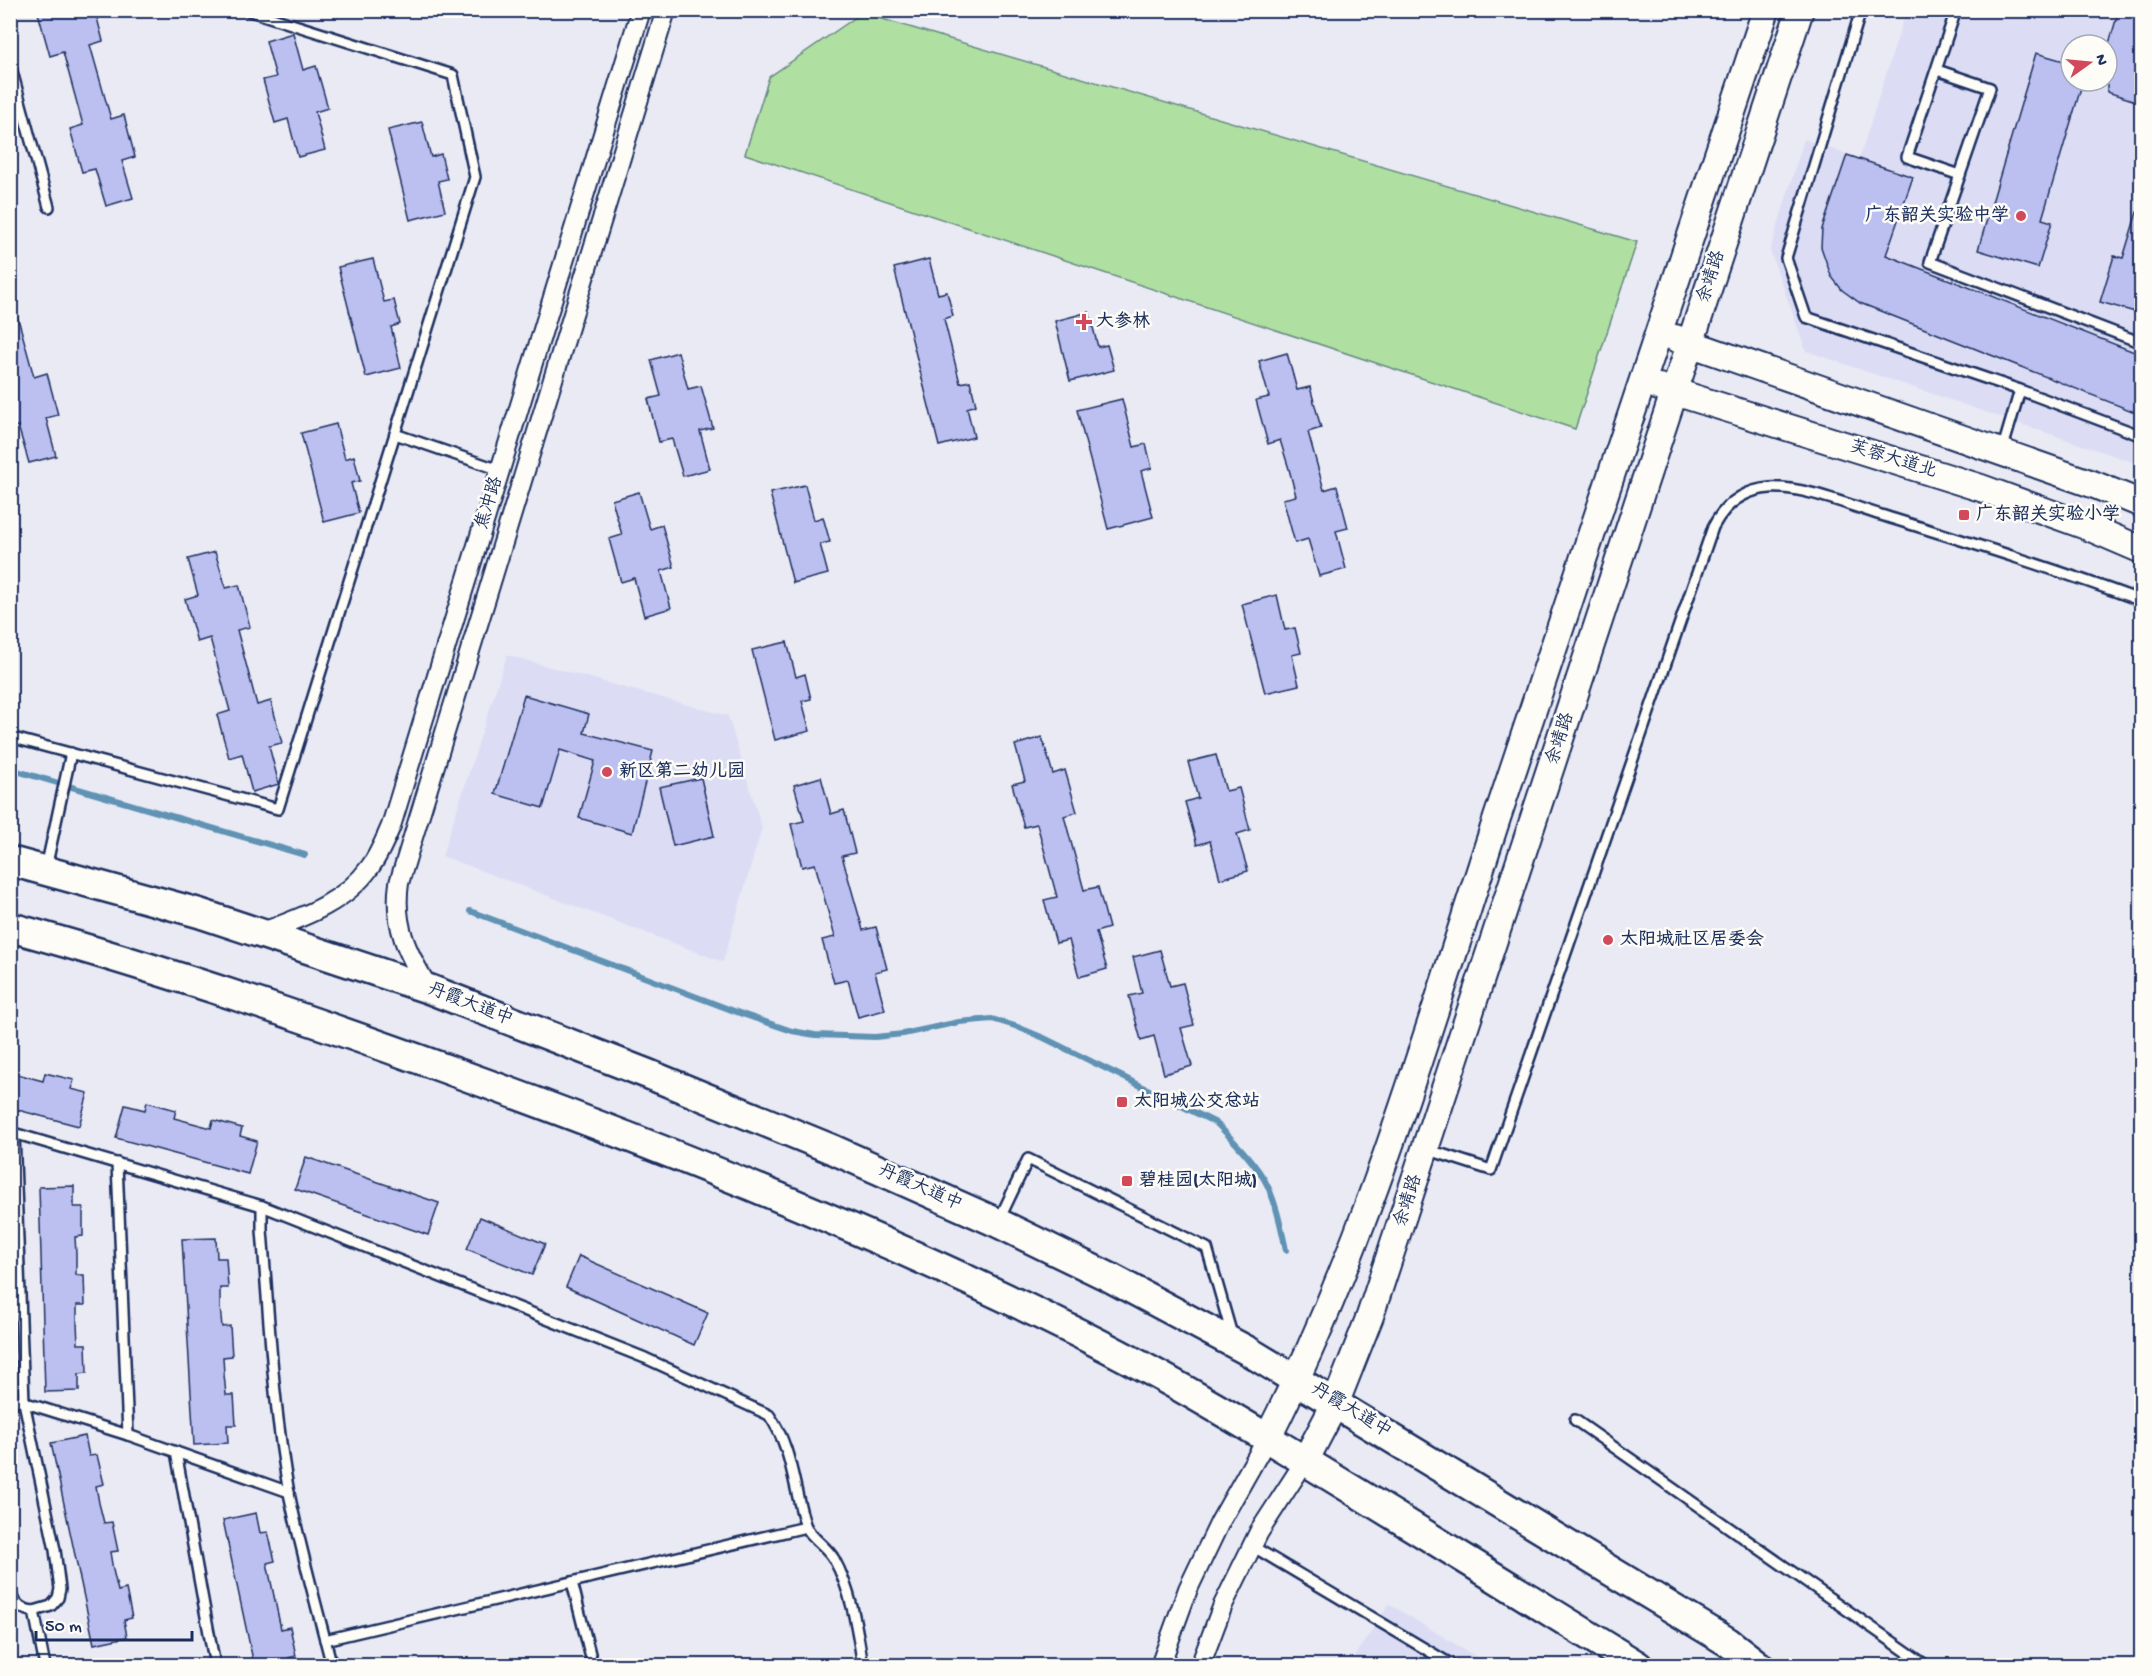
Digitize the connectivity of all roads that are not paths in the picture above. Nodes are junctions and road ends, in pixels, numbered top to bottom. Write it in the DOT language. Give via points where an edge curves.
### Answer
graph roads {
  1 [pos="247,10"];
  2 [pos="641,10"];
  3 [pos="666,10"];
  4 [pos="1766,10"];
  5 [pos="1800,10"];
  6 [pos="1862,10"];
  7 [pos="1956,10"];
  8 [pos="10,64"];
  9 [pos="1937,70"];
  10 [pos="1960,175"];
  11 [pos="50,207"];
  12 [pos="1658,332"];
  13 [pos="2142,343"];
  14 [pos="1690,344"];
  15 [pos="1641,382"];
  16 [pos="2020,390"];
  17 [pos="1674,392"];
  18 [pos="394,434"];
  19 [pos="2142,436"];
  20 [pos="2002,453"];
  21 [pos="500,470"];
  22 [pos="2142,504"];
  23 [pos="2142,550"];
  24 [pos="2142,601"];
  25 [pos="10,737"];
  26 [pos="71,753"];
  27 [pos="10,861"];
  28 [pos="46,870"];
  29 [pos="10,927"];
  30 [pos="260,933"];
  31 [pos="429,989"];
  32 [pos="12,1132"];
  33 [pos="1426,1149"];
  34 [pos="117,1163"];
  35 [pos="262,1206"];
  36 [pos="998,1222"];
  37 [pos="1234,1343"];
  38 [pos="1297,1379"];
  39 [pos="10,1398"];
  40 [pos="24,1402"];
  41 [pos="1336,1402"];
  42 [pos="1575,1420"];
  43 [pos="128,1435"];
  44 [pos="1268,1437"];
  45 [pos="176,1452"];
  46 [pos="1305,1461"];
  47 [pos="289,1492"];
  48 [pos="806,1527"];
  49 [pos="1252,1545"];
  50 [pos="572,1581"];
  51 [pos="10,1592"];
  52 [pos="34,1611"];
  53 [pos="325,1640"];
  54 [pos="45,1665"];
  55 [pos="215,1665"];
  56 [pos="332,1665"];
  57 [pos="593,1665"];
  58 [pos="863,1665"];
  59 [pos="1160,1665"];
  60 [pos="1200,1665"];
  61 [pos="1454,1665"];
  62 [pos="1638,1665"];
  63 [pos="1759,1665"];
  64 [pos="1927,1665"];
  1 -- 18 [label="lane" via="453,75 475,177"];
  2 -- 21 [label="street, 焦冲路"];
  3 -- 31 [label="street, 焦冲路" via="399,883 396,901 403,941"];
  4 -- 12 [label="main road, 余靖路"];
  5 -- 14 [label="main road, 余靖路"];
  6 -- 16 [label="lane" via="1786,258 1806,317"];
  7 -- 9 [label="lane"];
  8 -- 11 [label="lane"];
  9 -- 10 [label="lane" via="1907,157"];
  9 -- 10 [label="lane" via="1990,88"];
  10 -- 13 [label="lane" via="1930,262"];
  12 -- 14 [label="main road"];
  12 -- 15 [label="main road, 余靖路"];
  14 -- 17 [label="main road, 余靖路"];
  14 -- 20 [label="main road"];
  15 -- 17 [label="main road, 芙蓉大道北"];
  15 -- 38 [label="main road, 余靖路" via="1392,1136 1328,1310"];
  16 -- 19 [label="lane"];
  16 -- 20 [label="lane"];
  17 -- 23 [label="main road, 芙蓉大道北" via="1981,488"];
  17 -- 33 [label="main road, 余靖路"];
  18 -- 21 [label="lane"];
  18 -- 26 [label="lane" via="278,809"];
  20 -- 22 [label="main road"];
  21 -- 30 [label="street, 焦冲路" via="391,826 380,850 360,881 332,903"];
  24 -- 33 [label="lane" via="1813,494 1772,488 1751,491 1735,500 1720,513 1713,527 1491,1170"];
  25 -- 26 [label="lane"];
  26 -- 28 [label="lane"];
  27 -- 28 [label="main road, 丹霞大道中"];
  28 -- 30 [label="main road, 丹霞大道中"];
  29 -- 44 [label="main road" via="180,977 332,1028 632,1137 967,1280 1083,1335"];
  30 -- 31 [label="main road, 丹霞大道中"];
  31 -- 36 [label="main road, 丹霞大道中" via="834,1150"];
  32 -- 34 [label="lane"];
  32 -- 40 [label="lane"];
  33 -- 41 [label="main road, 余靖路" via="1370,1316"];
  34 -- 35 [label="lane"];
  34 -- 43 [label="lane"];
  35 -- 47 [label="lane" via="276,1402"];
  35 -- 48 [label="lane" via="645,1358 768,1415 780,1431"];
  36 -- 37 [label="main road, 丹霞大道中"];
  36 -- 37 [label="lane" via="1028,1159 1207,1248"];
  37 -- 38 [label="main road, 丹霞大道中"];
  38 -- 41 [label="main road, 丹霞大道中"];
  38 -- 44 [label="main road, 余靖路"];
  39 -- 40 [label="lane"];
  40 -- 43 [label="lane"];
  40 -- 52 [label="lane" via="60,1574 58,1598 51,1606"];
  41 -- 46 [label="main road, 余靖路"];
  41 -- 63 [label="main road, 丹霞大道中" via="1728,1642"];
  42 -- 64 [label="lane"];
  43 -- 45 [label="lane"];
  44 -- 46 [label="main road"];
  44 -- 59 [label="street" via="1188,1589"];
  45 -- 47 [label="lane"];
  45 -- 55 [label="lane"];
  46 -- 49 [label="street"];
  46 -- 62 [label="main road"];
  47 -- 53 [label="lane"];
  48 -- 50 [label="lane"];
  48 -- 58 [label="lane" via="832,1555 843,1574"];
  49 -- 60 [label="street"];
  49 -- 61 [label="lane"];
  50 -- 53 [label="lane"];
  50 -- 57 [label="lane"];
  51 -- 52 [label="lane" via="19,1607"];
  52 -- 54 [label="lane"];
  53 -- 56 [label="lane"];
}
